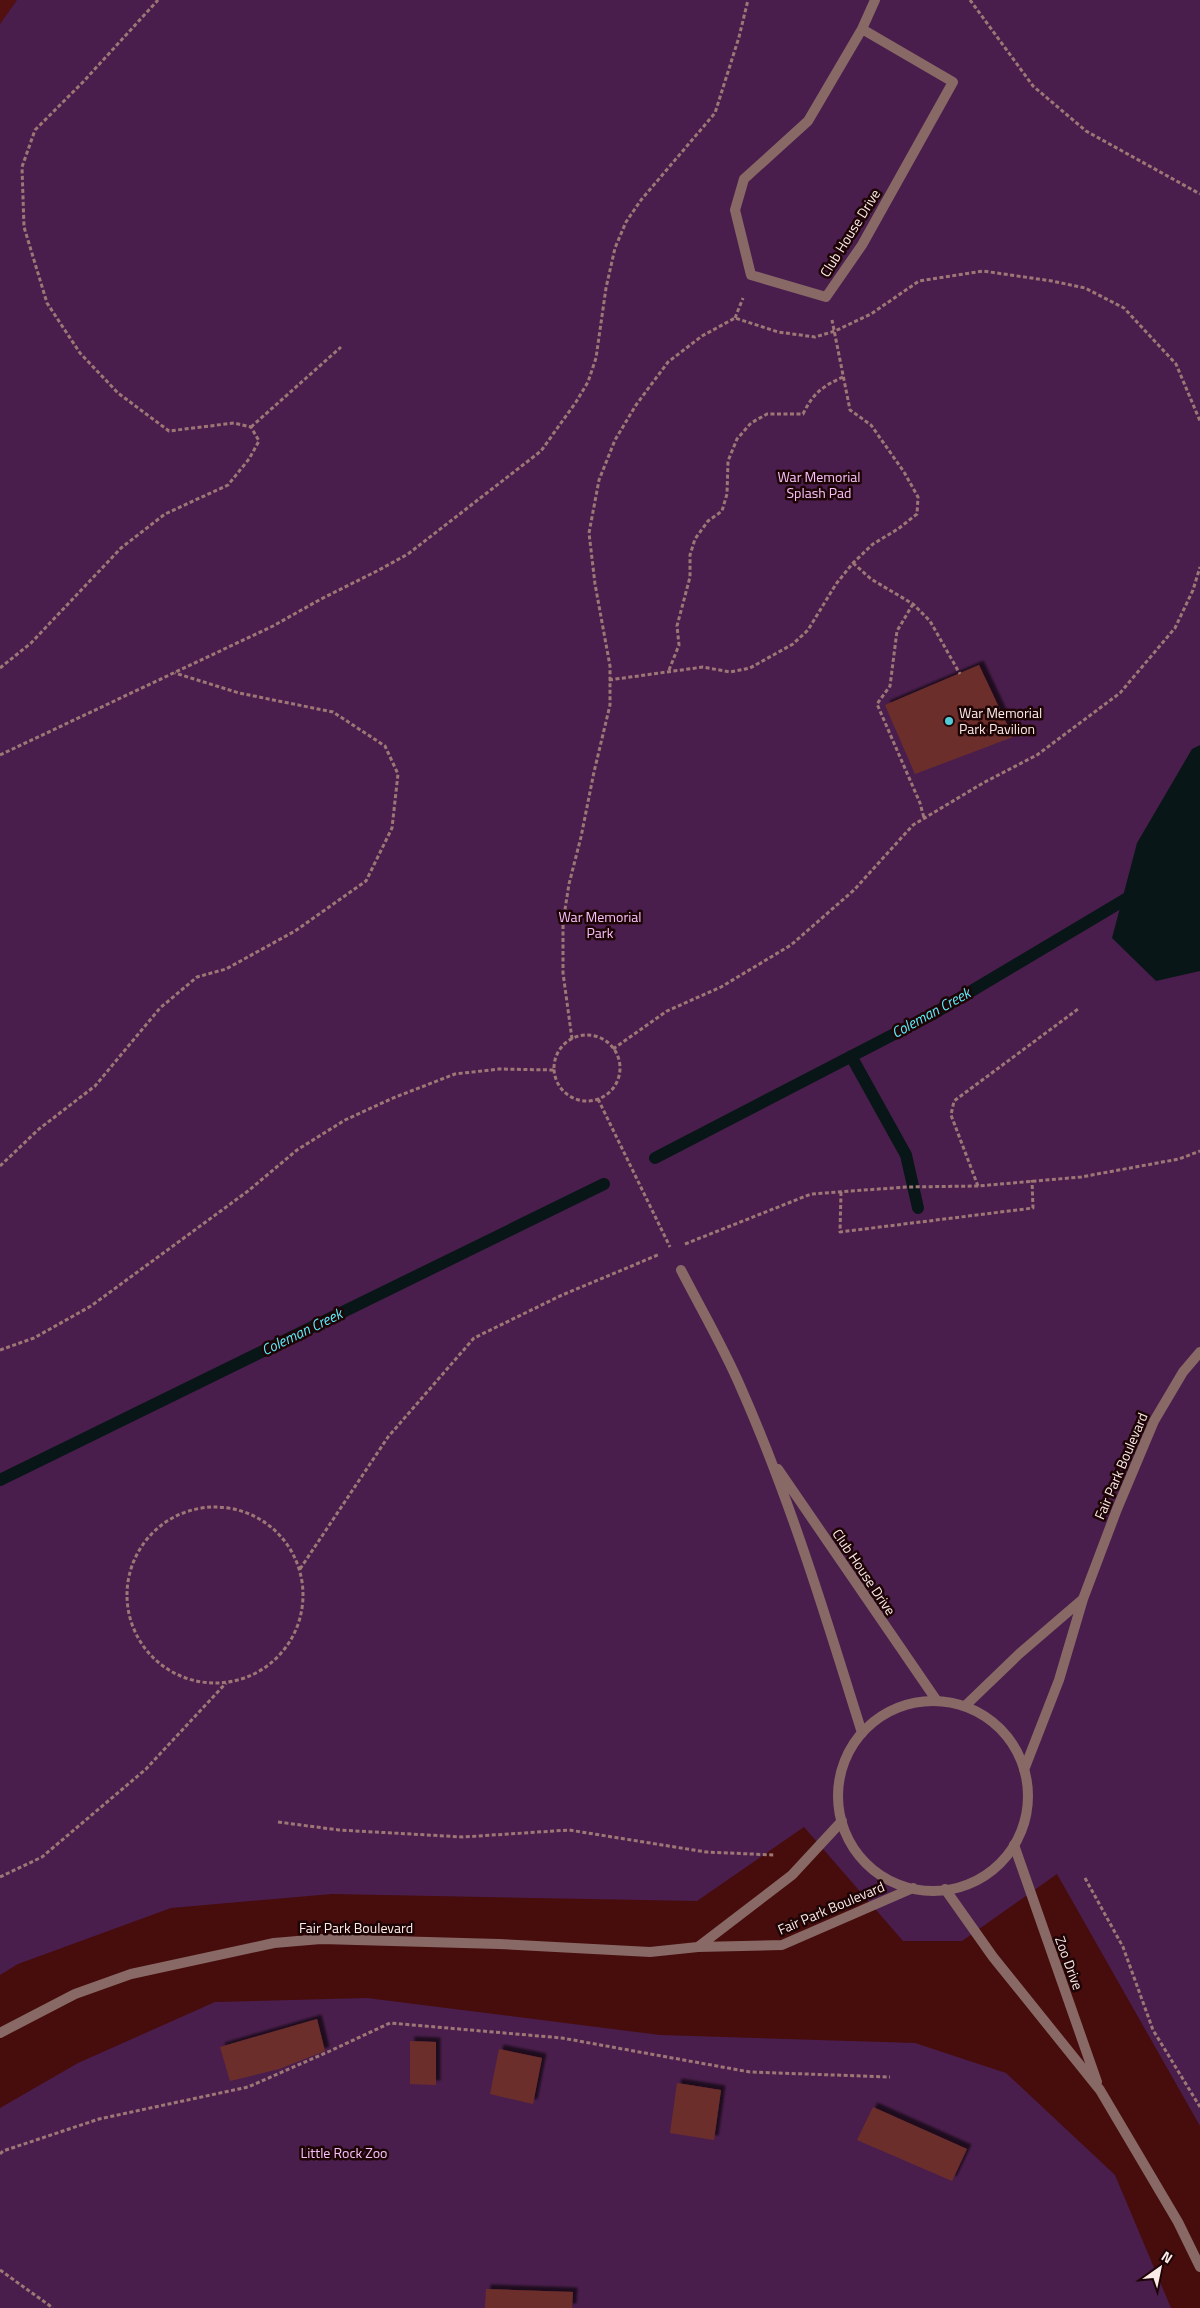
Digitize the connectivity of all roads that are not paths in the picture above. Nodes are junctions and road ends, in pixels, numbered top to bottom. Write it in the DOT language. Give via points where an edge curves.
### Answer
graph roads {
  1 [pos="875,0"];
  2 [pos="862,29"];
  3 [pos="681,1270"];
  4 [pos="1200,1352"];
  5 [pos="770,1458"];
  6 [pos="1083,1599"];
  7 [pos="937,1701"];
  8 [pos="965,1706"];
  9 [pos="862,1733"];
  10 [pos="1024,1770"];
  11 [pos="842,1821"];
  12 [pos="1014,1845"];
  13 [pos="913,1888"];
  14 [pos="945,1889"];
  15 [pos="698,1947"];
  16 [pos="0,2034"];
  17 [pos="1100,2090"];
  18 [pos="1200,2267"];
  1 -- 2 [label="street, Club House Drive"];
  2 -- 2 [label="street, Club House Drive" via="953,82 862,245 826,297 751,275 736,210 744,179 808,121"];
  3 -- 5 [label="street, Club House Drive" via="741,1386"];
  4 -- 6 [label="street, Fair Park Boulevard" via="1154,1421"];
  5 -- 7 [label="street, Club House Drive"];
  5 -- 9 [label="street, Club House Drive"];
  6 -- 8 [label="street, Fair Park Boulevard"];
  6 -- 10 [label="street, Fair Park Boulevard" via="1059,1680"];
  7 -- 8 [label="street, Fair Park Boulevard"];
  7 -- 9 [label="street, Fair Park Boulevard" via="900,1706 872,1722"];
  8 -- 10 [label="street, Fair Park Boulevard" via="994,1722 1014,1745"];
  9 -- 11 [label="street, Fair Park Boulevard" via="850,1747 839,1778 838,1810"];
  10 -- 12 [label="street, Fair Park Boulevard" via="1028,1803 1021,1833"];
  11 -- 13 [label="street, Fair Park Boulevard" via="849,1842 868,1866 893,1882"];
  11 -- 15 [label="street" via="792,1875"];
  12 -- 14 [label="street, Fair Park Boulevard" via="1005,1859 982,1878"];
  12 -- 17 [label="street, Zoo Drive"];
  13 -- 14 [label="street, Fair Park Boulevard"];
  13 -- 15 [label="street, Fair Park Boulevard" via="782,1945"];
  14 -- 17 [label="street, Zoo Drive" via="993,1957"];
  15 -- 16 [label="street, Fair Park Boulevard" via="650,1952 321,1939 274,1943 131,1974 75,1994"];
  17 -- 18 [label="street, Zoo Drive" via="1178,2222"];
}
